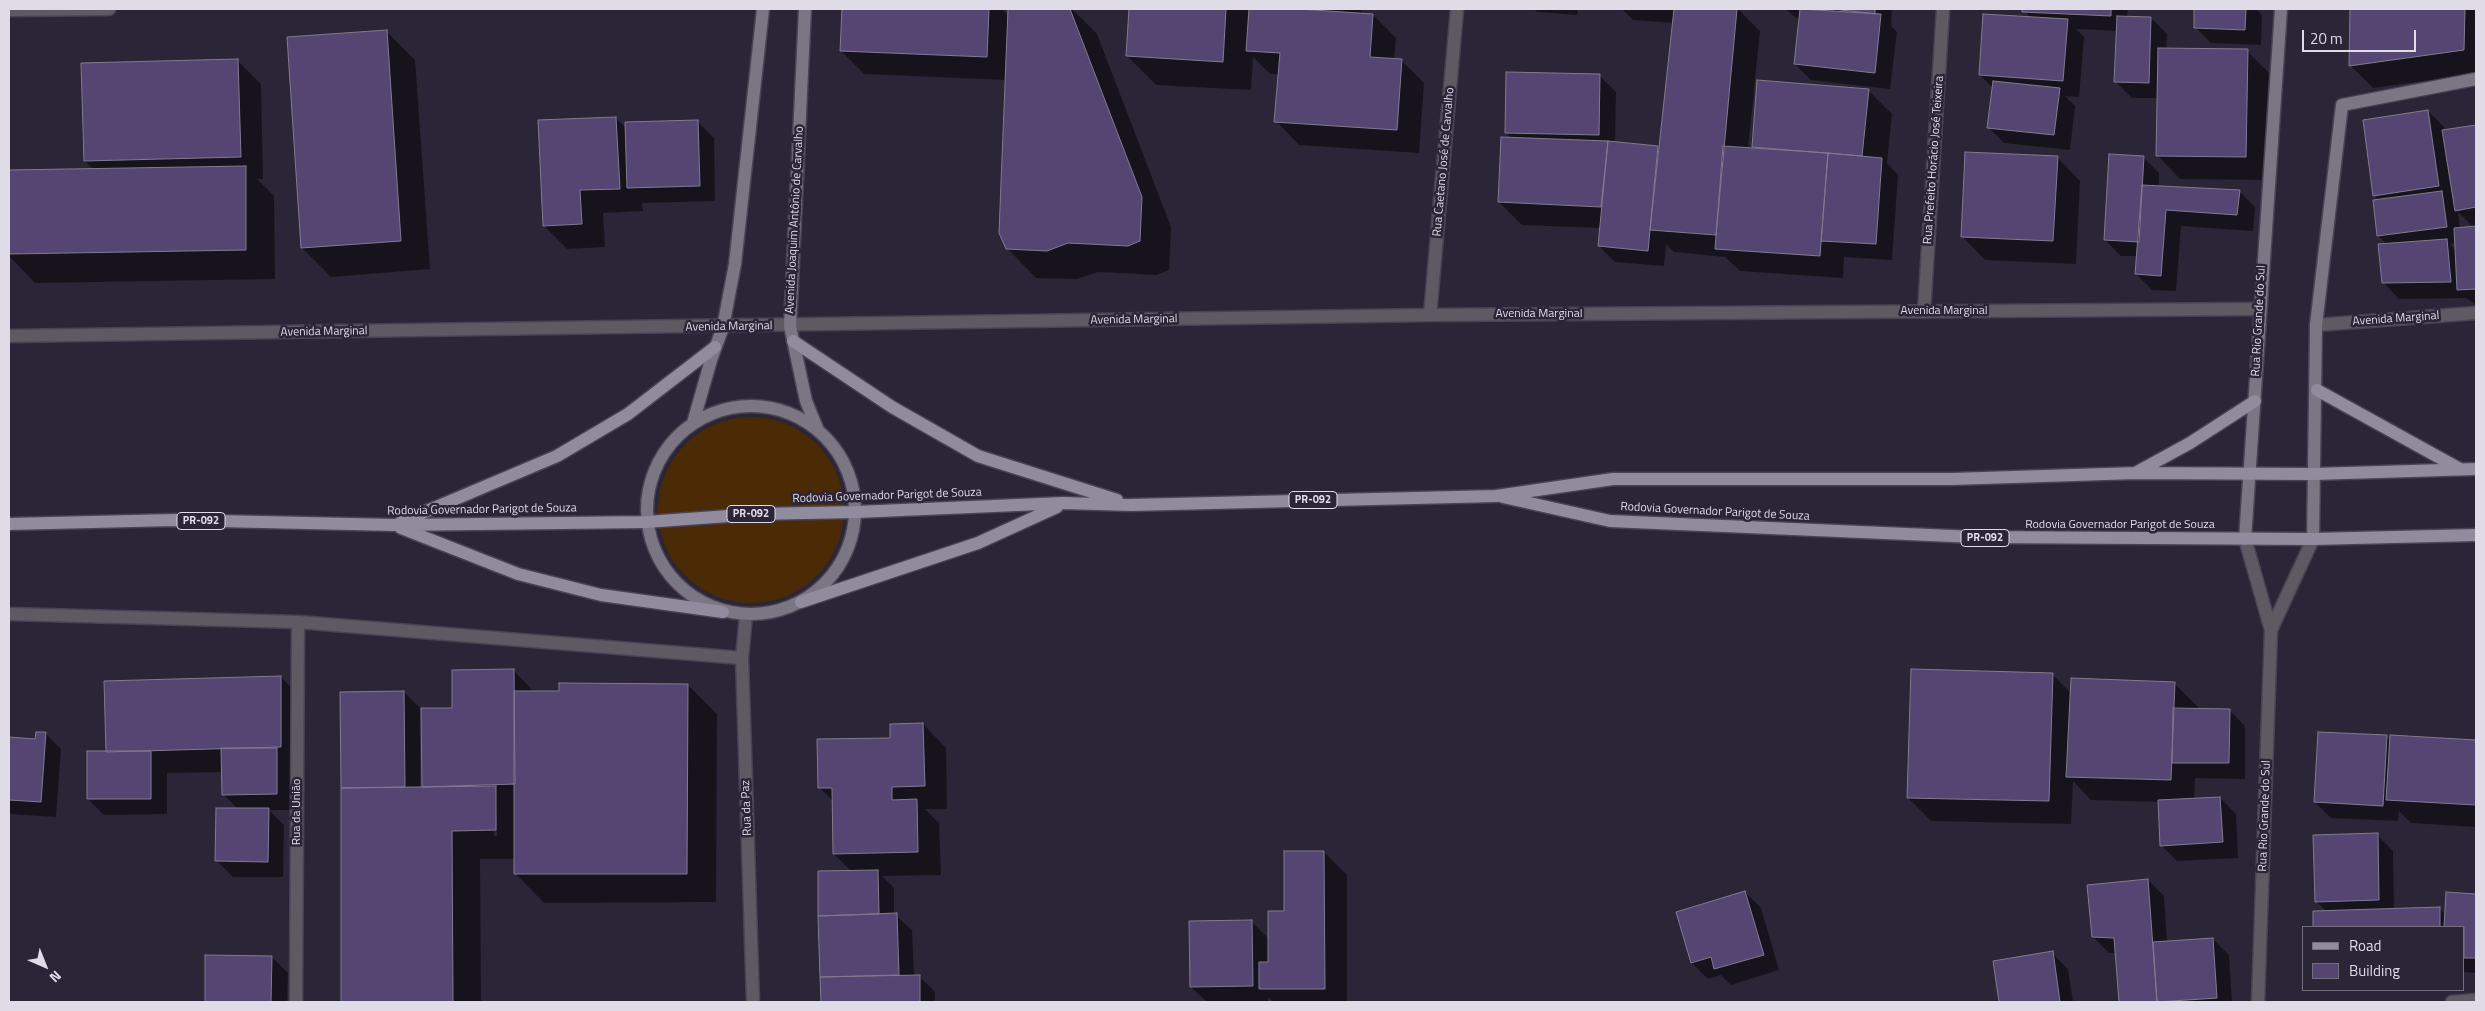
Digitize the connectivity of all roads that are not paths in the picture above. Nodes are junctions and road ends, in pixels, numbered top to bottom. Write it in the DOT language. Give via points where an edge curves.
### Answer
graph roads {
  1 [pos="109,9"];
  2 [pos="763,9"];
  3 [pos="804,9"];
  4 [pos="1457,9"];
  5 [pos="1943,9"];
  6 [pos="2282,9"];
  7 [pos="9,10"];
  8 [pos="2476,79"];
  9 [pos="2260,309"];
  10 [pos="1924,312"];
  11 [pos="2476,313"];
  12 [pos="1430,315"];
  13 [pos="2316,325"];
  14 [pos="790,326"];
  15 [pos="723,327"];
  16 [pos="9,336"];
  17 [pos="793,341"];
  18 [pos="715,347"];
  19 [pos="2317,390"];
  20 [pos="2255,401"];
  21 [pos="694,423"];
  22 [pos="817,428"];
  23 [pos="2460,469"];
  24 [pos="2476,469"];
  25 [pos="2248,472"];
  26 [pos="2136,473"];
  27 [pos="2314,474"];
  28 [pos="1496,496"];
  29 [pos="1063,503"];
  30 [pos="1131,505"];
  31 [pos="856,512"];
  32 [pos="646,522"];
  33 [pos="9,524"];
  34 [pos="394,526"];
  35 [pos="2476,535"];
  36 [pos="2245,539"];
  37 [pos="2313,539"];
  38 [pos="801,602"];
  39 [pos="723,612"];
  40 [pos="9,614"];
  41 [pos="746,615"];
  42 [pos="298,622"];
  43 [pos="2271,630"];
  44 [pos="742,658"];
  45 [pos="2476,1000"];
  46 [pos="296,1002"];
  47 [pos="753,1002"];
  48 [pos="2258,1002"];
  49 [pos="2452,1002"];
  1 -- 7 [label="street"];
  2 -- 15 [label="street" via="735,264"];
  3 -- 14 [label="street, Avenida Joaquim Antônio de Carvalho"];
  4 -- 12 [label="street, Rua Caetano José de Carvalho"];
  5 -- 10 [label="street, Rua Prefeito Horácio José Teixeira"];
  6 -- 9 [label="street, Rua Rio Grande do Sul"];
  8 -- 13 [label="street" via="2342,105"];
  9 -- 10 [label="street, Avenida Marginal"];
  9 -- 20 [label="street, Rua Rio Grande do Sul"];
  10 -- 12 [label="street, Avenida Marginal"];
  11 -- 13 [label="street, Avenida Marginal"];
  12 -- 14 [label="street, Avenida Marginal"];
  13 -- 19 [label="street"];
  14 -- 15 [label="street, Avenida Marginal"];
  14 -- 17 [label="street, Avenida Joaquim Antônio de Carvalho"];
  15 -- 16 [label="street, Avenida Marginal"];
  15 -- 18 [label="street"];
  17 -- 22 [label="street, Avenida Joaquim Antônio de Carvalho" via="806,401"];
  17 -- 30 [label="main road" via="892,407 978,456"];
  18 -- 21 [label="street"];
  18 -- 34 [label="main road" via="628,414 557,456"];
  19 -- 23 [label="main road"];
  19 -- 27 [label="street"];
  20 -- 25 [label="street, Rua Rio Grande do Sul"];
  20 -- 26 [label="main road"];
  21 -- 22 [label="street" via="723,410 756,406 788,412"];
  21 -- 32 [label="street" via="666,450 650,484"];
  22 -- 31 [label="street" via="846,466"];
  23 -- 24 [label="main road, Rodovia Governador Parigot de Souza / PR-092"];
  23 -- 27 [label="main road, Rodovia Governador Parigot de Souza / PR-092"];
  25 -- 26 [label="main road, Rodovia Governador Parigot de Souza / PR-092"];
  25 -- 27 [label="main road, Rodovia Governador Parigot de Souza / PR-092"];
  25 -- 36 [label="street, Rua Rio Grande do Sul"];
  26 -- 28 [label="main road, Rodovia Governador Parigot de Souza / PR-092" via="1952,479 1612,479"];
  27 -- 37 [label="street"];
  28 -- 30 [label="main road, Rodovia Governador Parigot de Souza / PR-092"];
  28 -- 36 [label="main road, Rodovia Governador Parigot de Souza / PR-092" via="1610,521 1975,538"];
  29 -- 30 [label="main road, Rodovia Governador Parigot de Souza / PR-092"];
  29 -- 31 [label="main road, Rodovia Governador Parigot de Souza / PR-092"];
  29 -- 38 [label="main road" via="978,543"];
  31 -- 32 [label="main road, Rodovia Governador Parigot de Souza / PR-092" via="756,514"];
  31 -- 38 [label="street" via="848,548 829,579"];
  32 -- 34 [label="main road, Rodovia Governador Parigot de Souza / PR-092"];
  32 -- 39 [label="street" via="654,552 671,579 695,599"];
  33 -- 34 [label="main road, Rodovia Governador Parigot de Souza / PR-092" via="174,520"];
  34 -- 39 [label="main road" via="518,574 601,595"];
  35 -- 37 [label="main road, Rodovia Governador Parigot de Souza / PR-092"];
  36 -- 37 [label="main road, Rodovia Governador Parigot de Souza / PR-092"];
  36 -- 43 [label="street, Rua Rio Grande do Sul"];
  37 -- 43 [label="street, Rua Rio Grande do Sul"];
  38 -- 41 [label="street" via="775,612"];
  39 -- 41 [label="street"];
  40 -- 42 [label="street"];
  41 -- 44 [label="street, Rua da Paz"];
  42 -- 44 [label="street"];
  42 -- 46 [label="street, Rua da União"];
  43 -- 48 [label="street, Rua Rio Grande do Sul"];
  44 -- 47 [label="street, Rua da Paz"];
  45 -- 49 [label="street"];
}
